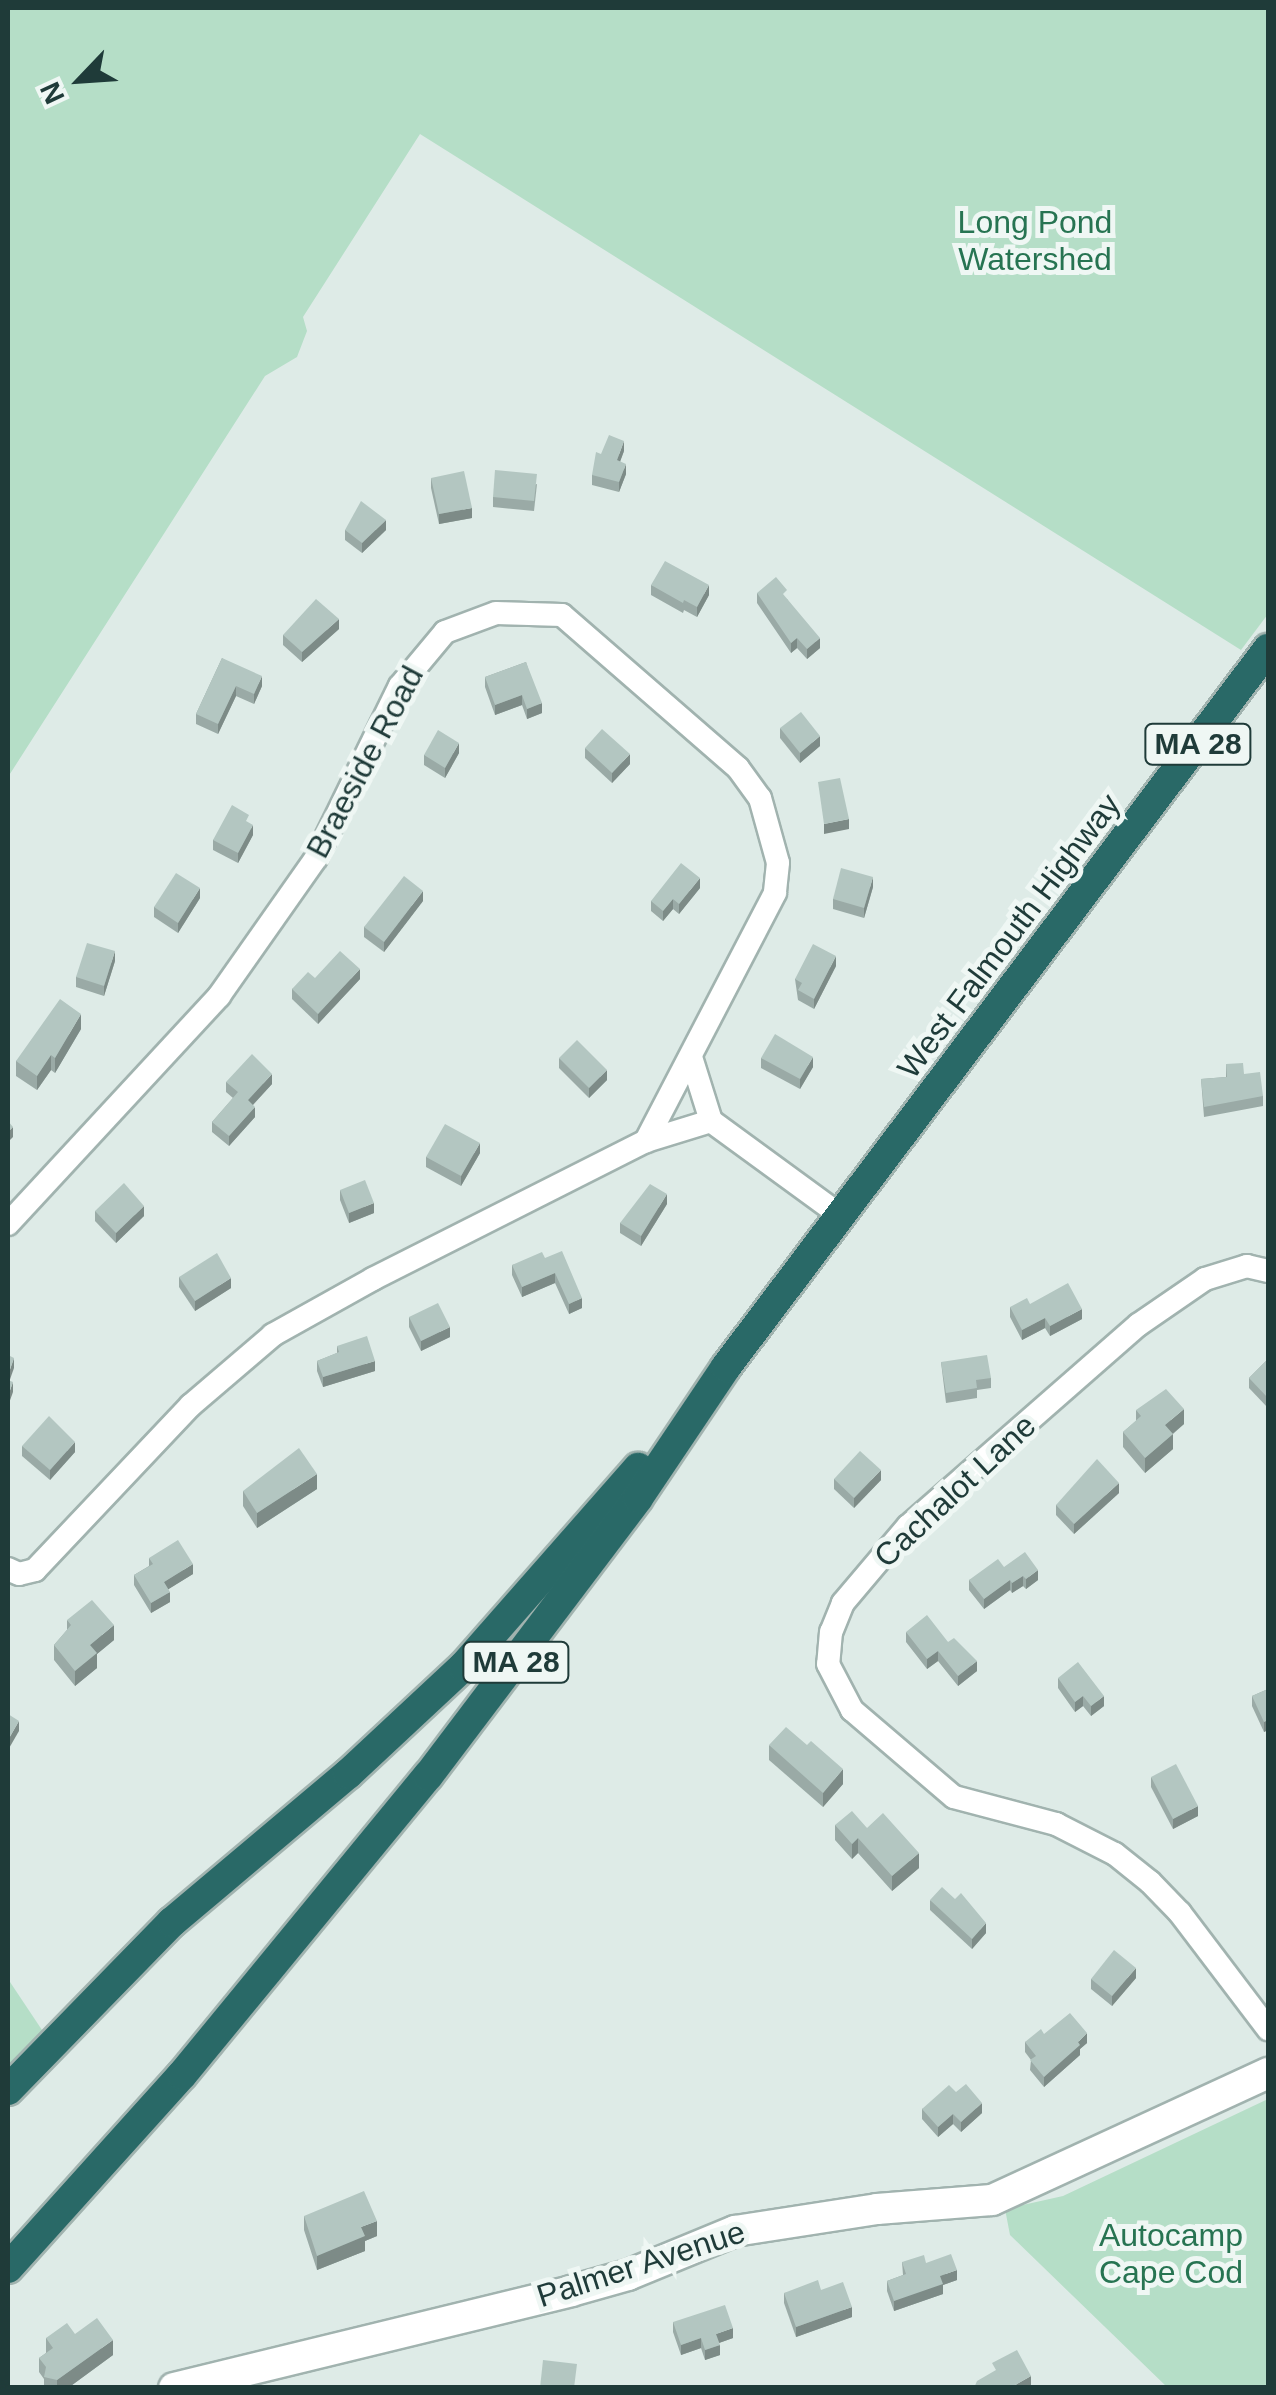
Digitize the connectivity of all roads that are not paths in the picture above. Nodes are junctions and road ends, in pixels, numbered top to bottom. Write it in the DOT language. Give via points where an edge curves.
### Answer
graph roads {
  1 [pos="1268,650"];
  2 [pos="692,1057"];
  3 [pos="712,1121"];
  4 [pos="646,1141"];
  5 [pos="840,1216"];
  6 [pos="8,1224"];
  7 [pos="1268,1272"];
  8 [pos="726,1368"];
  9 [pos="8,1569"];
  10 [pos="1268,2029"];
  11 [pos="1268,2074"];
  12 [pos="8,2090"];
  13 [pos="8,2268"];
  14 [pos="174,2388"];
  1 -- 5 [label="highway, West Falmouth Highway / MA 28"];
  2 -- 3 [label="street"];
  2 -- 4 [label="street, Braeside Road"];
  2 -- 6 [label="street, Braeside Road" via="775,893 778,863 760,798 738,768 578,626 539,611 496,613 445,632 423,653 400,686 316,858 218,996"];
  3 -- 4 [label="street"];
  3 -- 5 [label="street"];
  4 -- 9 [label="street" via="273,1335 191,1405 36,1570"];
  5 -- 8 [label="highway, MA 28"];
  7 -- 10 [label="street, Cachalot Lane" via="1248,1266 1205,1280 1138,1325 908,1526 843,1604 828,1664 852,1710 954,1798 1056,1824 1115,1854 1150,1882"];
  8 -- 12 [label="highway, MA 28" via="464,1666 172,1922"];
  8 -- 13 [label="highway, MA 28" via="638,1498 428,1776 182,2075"];
  11 -- 14 [label="main road, Palmer Avenue" via="992,2200 734,2231 590,2286"];
}
